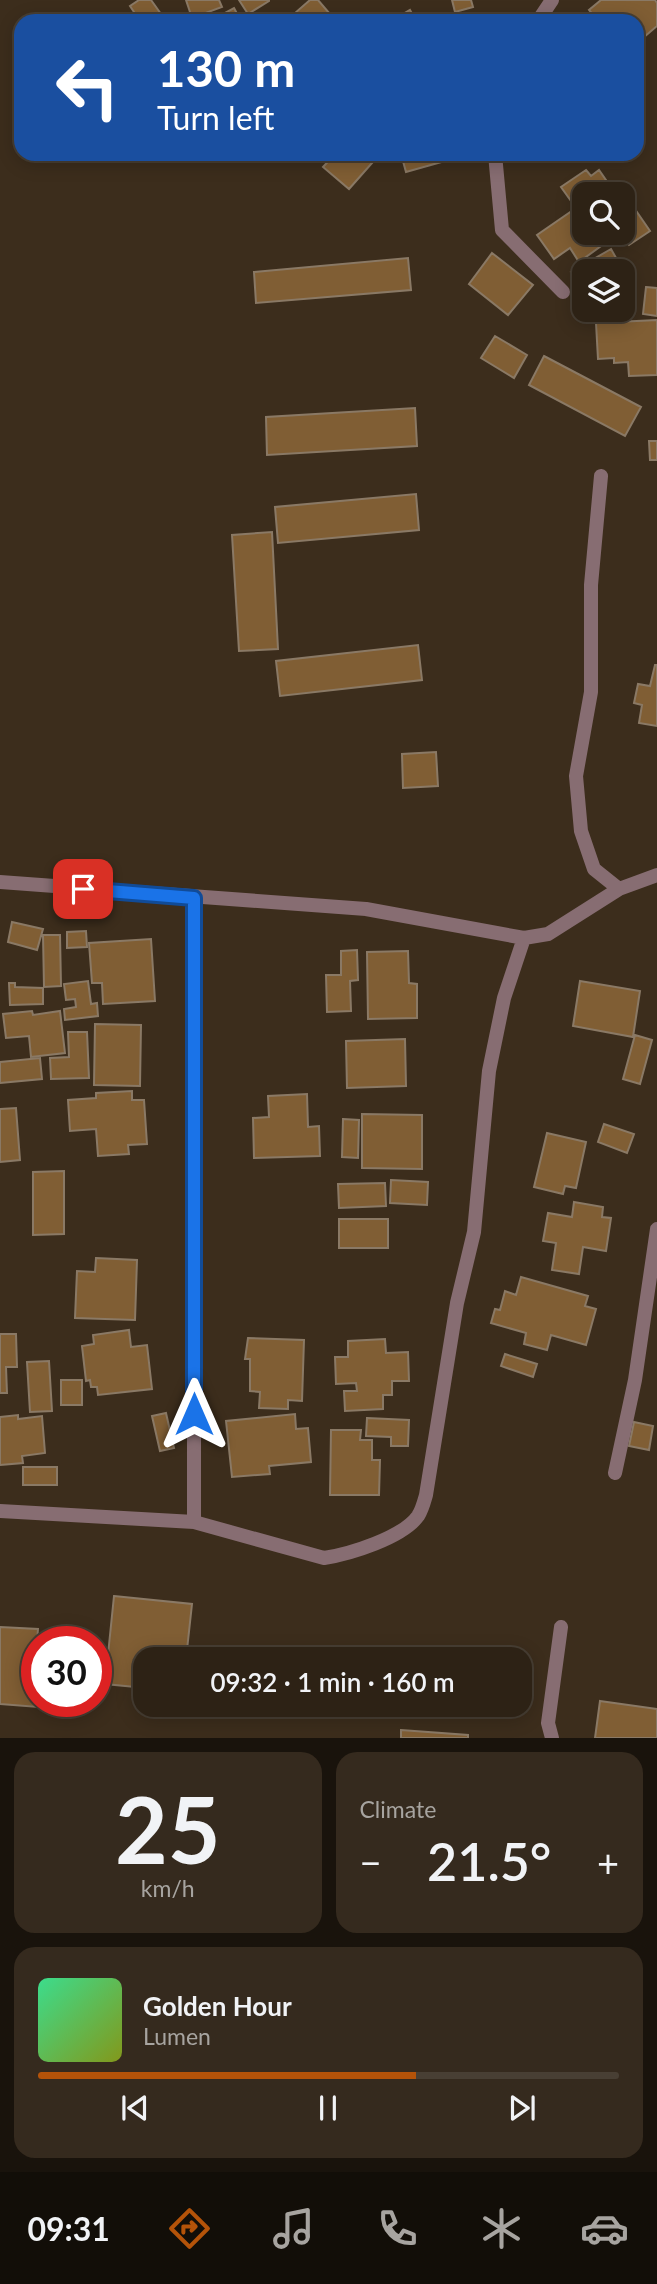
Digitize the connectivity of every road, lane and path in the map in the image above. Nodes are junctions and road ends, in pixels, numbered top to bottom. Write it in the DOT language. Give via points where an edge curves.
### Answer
graph roads {
  1 [pos="496,161"];
  2 [pos="563,292"];
  3 [pos="601,476"];
  4 [pos="657,875"];
  5 [pos="0,882"];
  6 [pos="619,889"];
  7 [pos="194,898"];
  8 [pos="524,938"];
  9 [pos="657,1229"];
  10 [pos="615,1473"];
  11 [pos="0,1511"];
  12 [pos="194,1522"];
  13 [pos="561,1627"];
  14 [pos="552,1738"];
  1 -- 2 [label="street" via="502,229"];
  3 -- 6 [label="street" via="591,585 591,692 576,776 581,831 594,869"];
  4 -- 6 [label="street"];
  5 -- 7 [label="street"];
  6 -- 8 [label="street" via="548,934"];
  7 -- 8 [label="street" via="366,909"];
  7 -- 12 [label="street"];
  8 -- 12 [label="street" via="504,998 489,1071 474,1232 457,1303 426,1495 417,1517 387,1539 324,1558"];
  9 -- 10 [label="street" via="635,1380"];
  11 -- 12 [label="street"];
  13 -- 14 [label="street" via="548,1723"];
}
